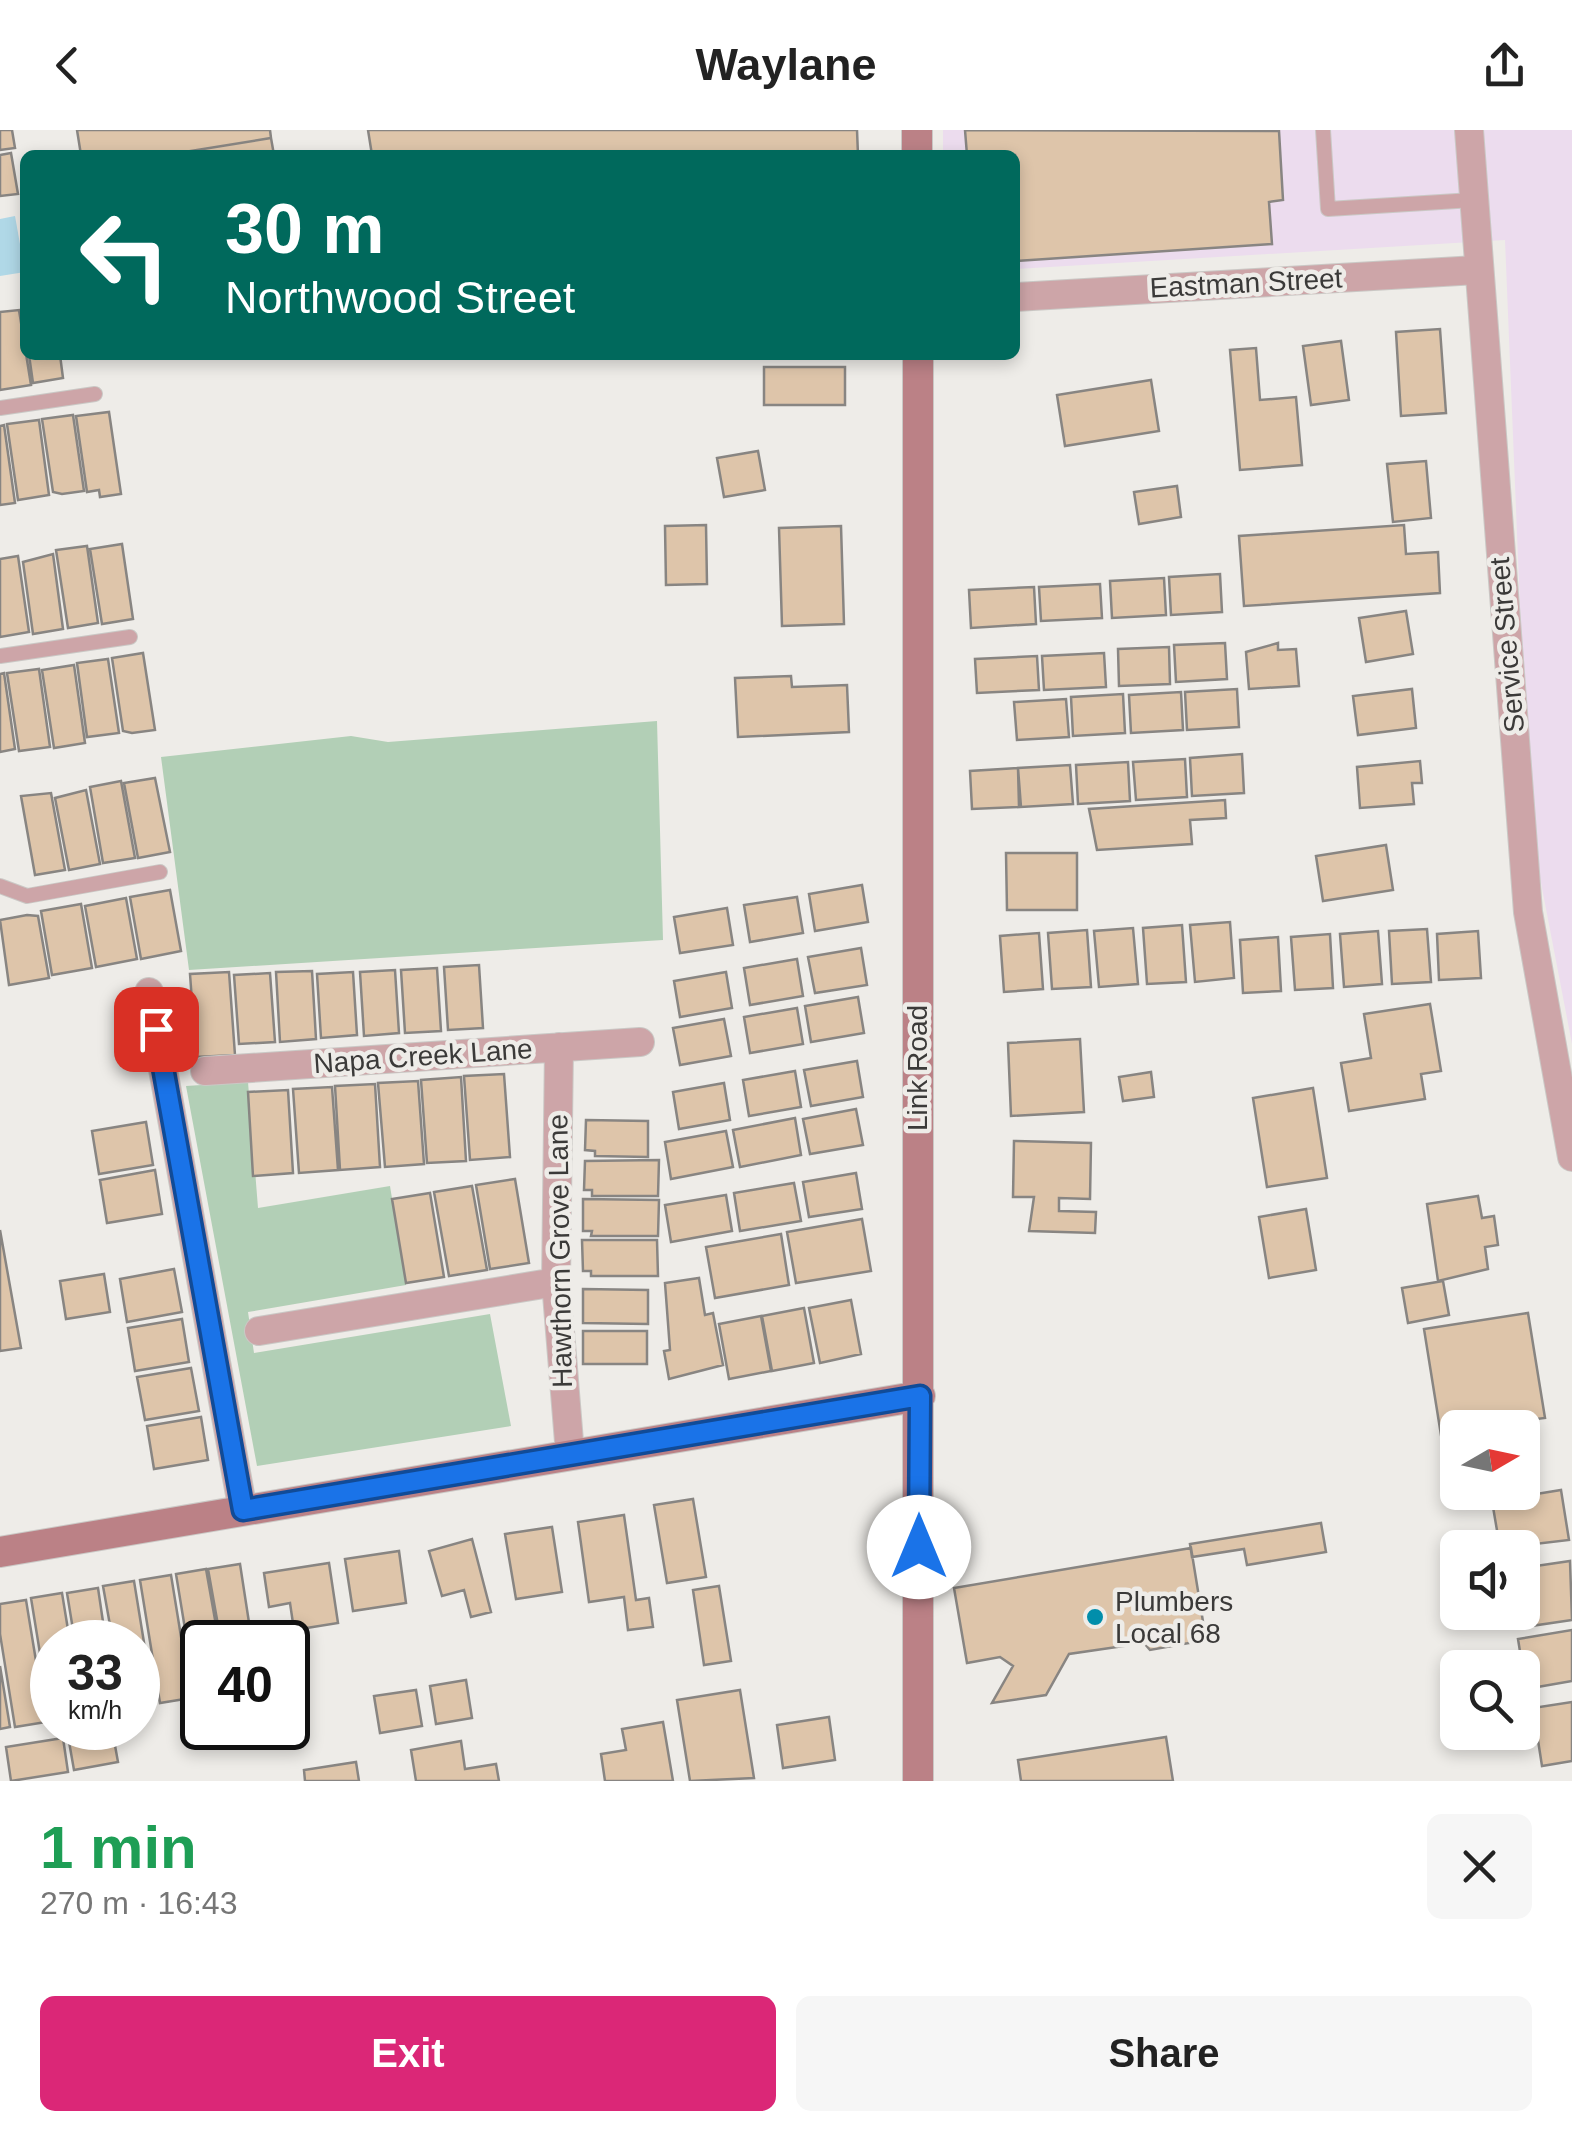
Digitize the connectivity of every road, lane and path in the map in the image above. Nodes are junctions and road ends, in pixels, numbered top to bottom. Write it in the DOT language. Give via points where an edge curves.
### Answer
graph roads {
  1 [pos="1323,130"];
  2 [pos="1469,130"];
  3 [pos="1473,200"];
  4 [pos="1477,270"];
  5 [pos="1020,297"];
  6 [pos="918,360"];
  7 [pos="96,394"];
  8 [pos="0,408"];
  9 [pos="130,637"];
  10 [pos="0,656"];
  11 [pos="160,872"];
  12 [pos="0,886"];
  13 [pos="149,992"];
  14 [pos="640,1042"];
  15 [pos="559,1048"];
  16 [pos="205,1071"];
  17 [pos="1572,1157"];
  18 [pos="556,1282"];
  19 [pos="259,1331"];
  20 [pos="920,1396"];
  21 [pos="570,1454"];
  22 [pos="243,1510"];
  23 [pos="0,1552"];
  24 [pos="918,1781"];
  1 -- 3 [label="lane" via="1328,210"];
  2 -- 3 [label="street, Service Street"];
  3 -- 4 [label="street, Service Street"];
  4 -- 5 [label="street, Eastman Street"];
  4 -- 17 [label="street, Service Street" via="1528,912"];
  6 -- 20 [label="street, Link Road"];
  7 -- 8 [label="lane"];
  9 -- 10 [label="lane"];
  11 -- 12 [label="lane" via="27,896"];
  13 -- 22 [label="street"];
  14 -- 15 [label="street, Napa Creek Lane"];
  15 -- 16 [label="street, Napa Creek Lane"];
  15 -- 18 [label="street, Hawthorn Grove Lane"];
  18 -- 19 [label="street"];
  18 -- 21 [label="street, Hawthorn Grove Lane"];
  20 -- 21 [label="street"];
  20 -- 24 [label="street, Link Road"];
  21 -- 22 [label="street"];
  22 -- 23 [label="street"];
}
